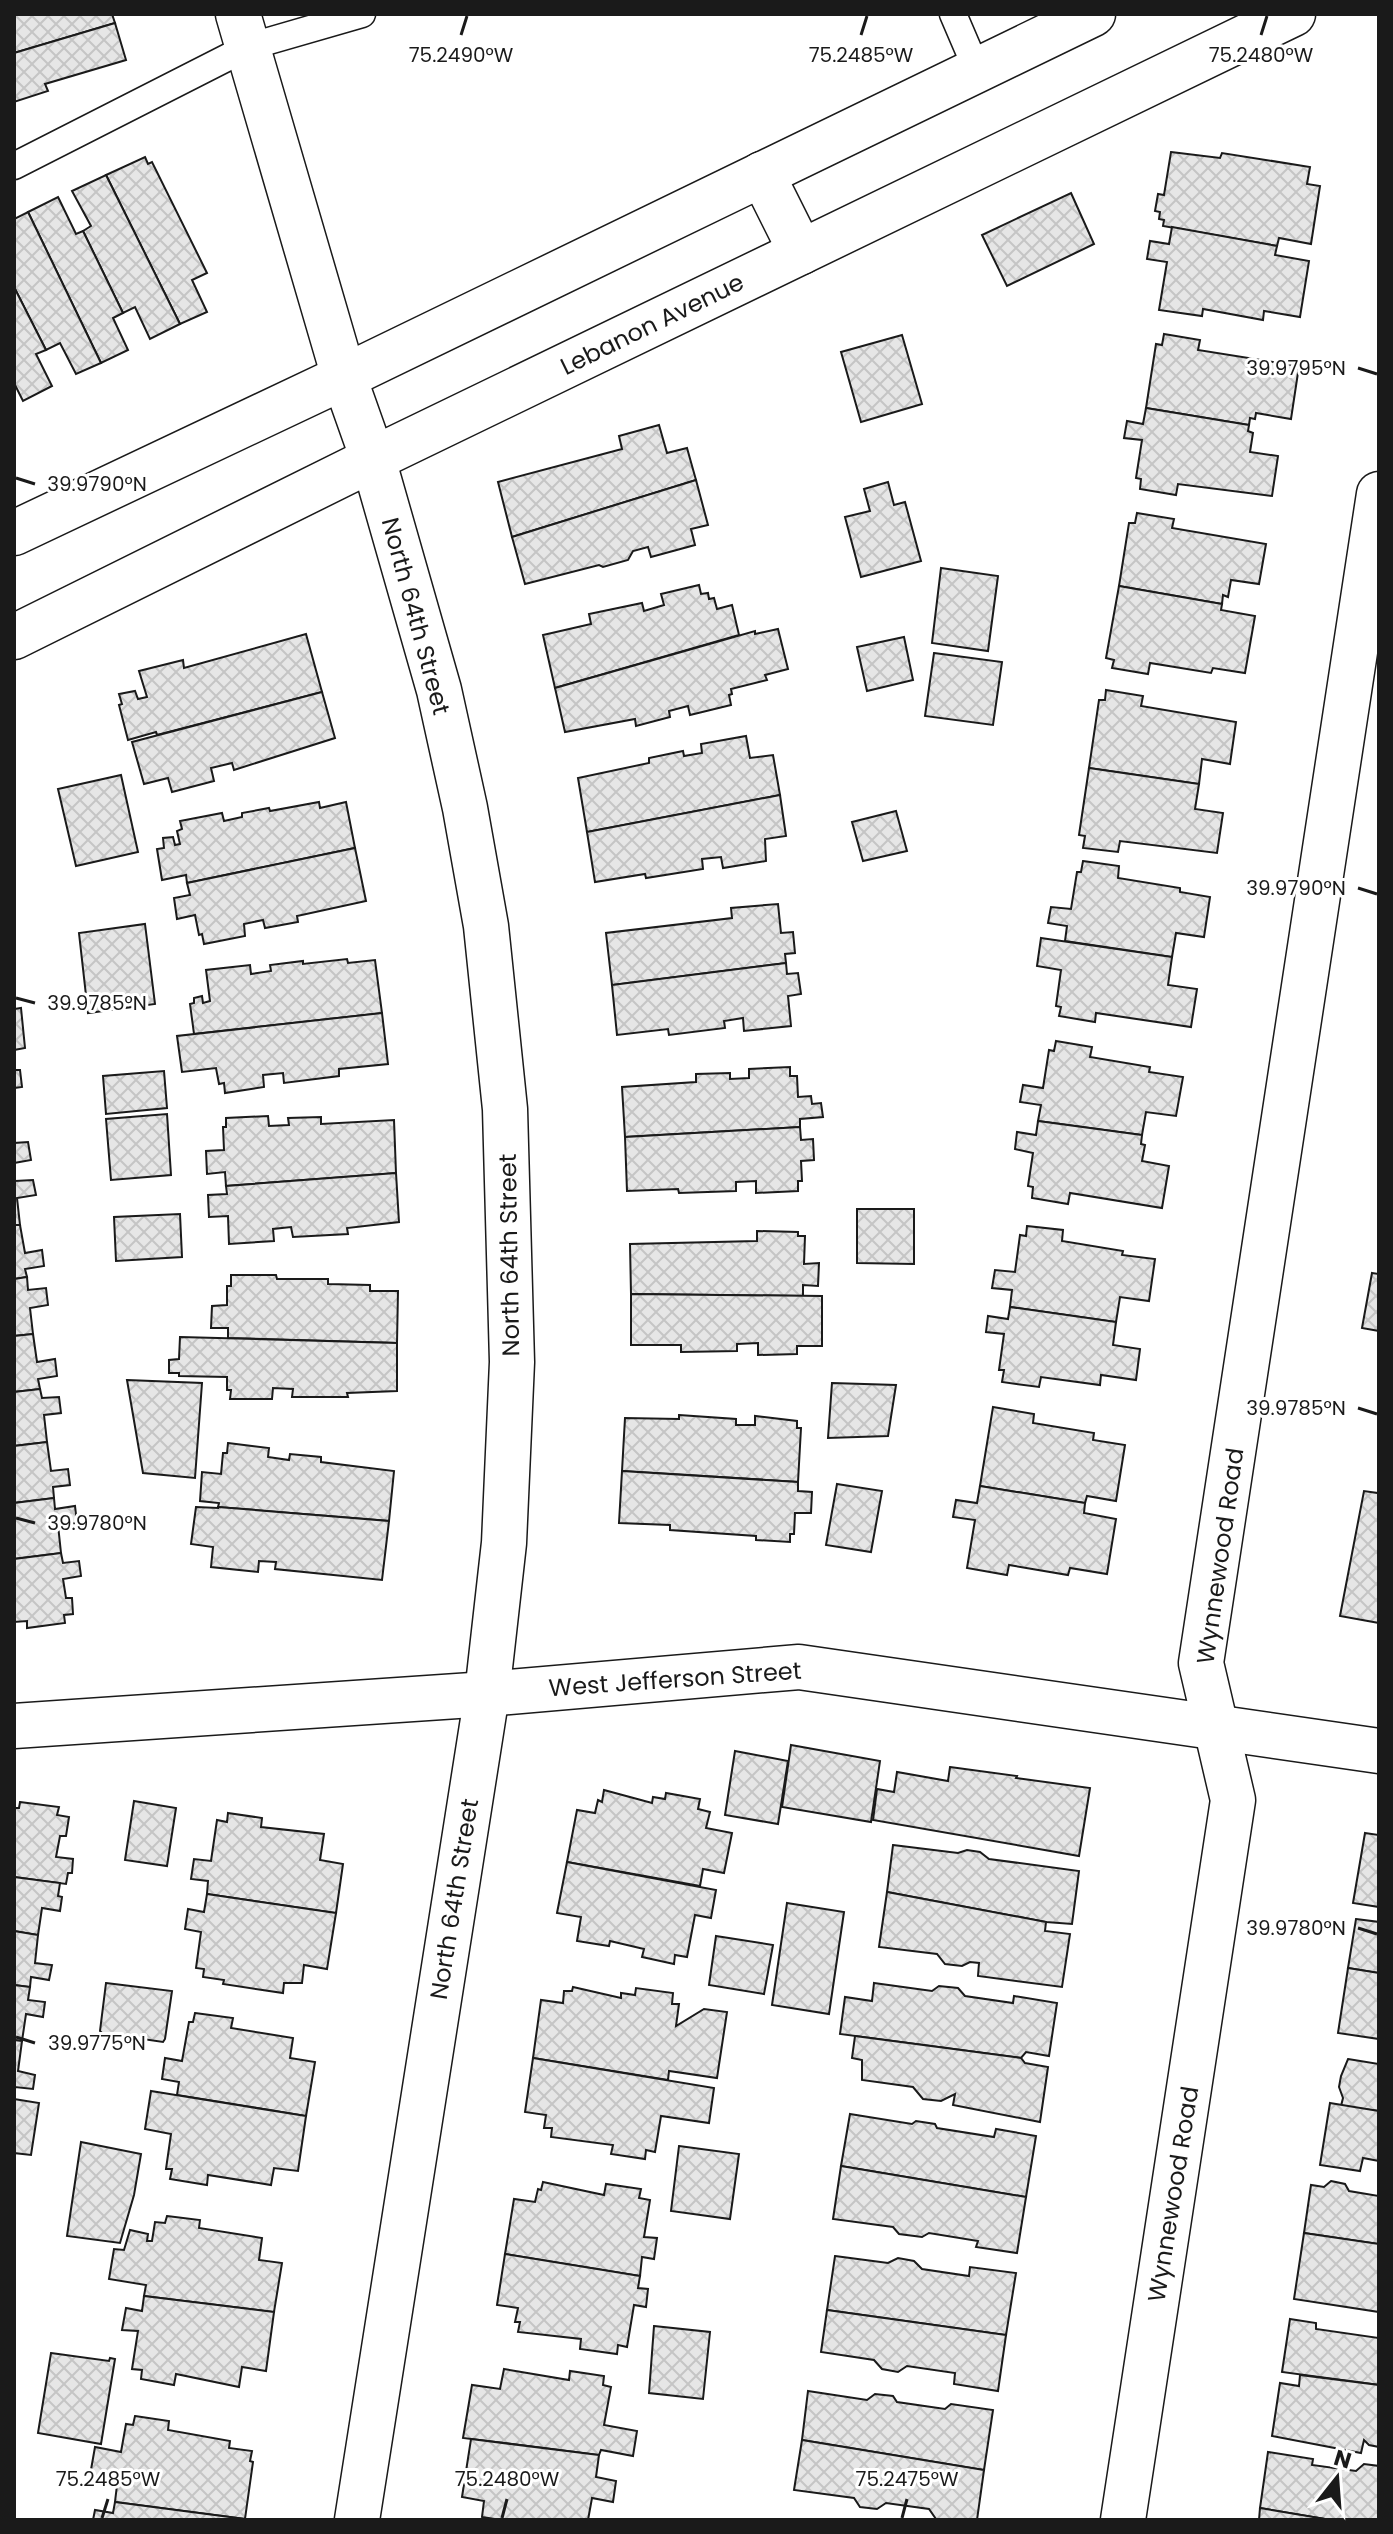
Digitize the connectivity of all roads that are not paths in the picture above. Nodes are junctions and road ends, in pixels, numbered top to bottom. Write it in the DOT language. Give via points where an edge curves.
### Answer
graph roads {
  1 [pos="362,14"];
  2 [pos="953,14"];
  3 [pos="1093,14"];
  4 [pos="1293,14"];
  5 [pos="243,31"];
  6 [pos="977,70"];
  7 [pos="14,166"];
  8 [pos="762,174"];
  9 [pos="801,252"];
  10 [pos="344,377"];
  11 [pos="373,459"];
  12 [pos="1379,494"];
  13 [pos="14,533"];
  14 [pos="14,637"];
  15 [pos="487,1694"];
  16 [pos="14,1726"];
  17 [pos="1216,1726"];
  18 [pos="1379,1751"];
  19 [pos="357,2520"];
  20 [pos="1123,2520"];
  1 -- 5 [label="lane"];
  2 -- 6 [label="lane"];
  3 -- 6 [label="street"];
  4 -- 9 [label="street, Lebanon Avenue"];
  5 -- 7 [label="lane"];
  5 -- 10 [label="street, North 64th Street"];
  6 -- 8 [label="street"];
  8 -- 9 [label="street"];
  8 -- 10 [label="street"];
  9 -- 11 [label="street, Lebanon Avenue"];
  10 -- 11 [label="street, North 64th Street"];
  10 -- 13 [label="street"];
  11 -- 14 [label="street, Lebanon Avenue"];
  11 -- 15 [label="street, North 64th Street" via="439,690 465,808 486,926 505,1109 512,1362 504,1543"];
  12 -- 17 [label="street, Wynnewood Road" via="1201,1663"];
  15 -- 16 [label="street, West Jefferson Street"];
  15 -- 17 [label="street, West Jefferson Street" via="799,1667"];
  15 -- 19 [label="street, North 64th Street"];
  17 -- 18 [label="street, West Jefferson Street"];
  17 -- 20 [label="street, Wynnewood Road" via="1233,1800"];
}
